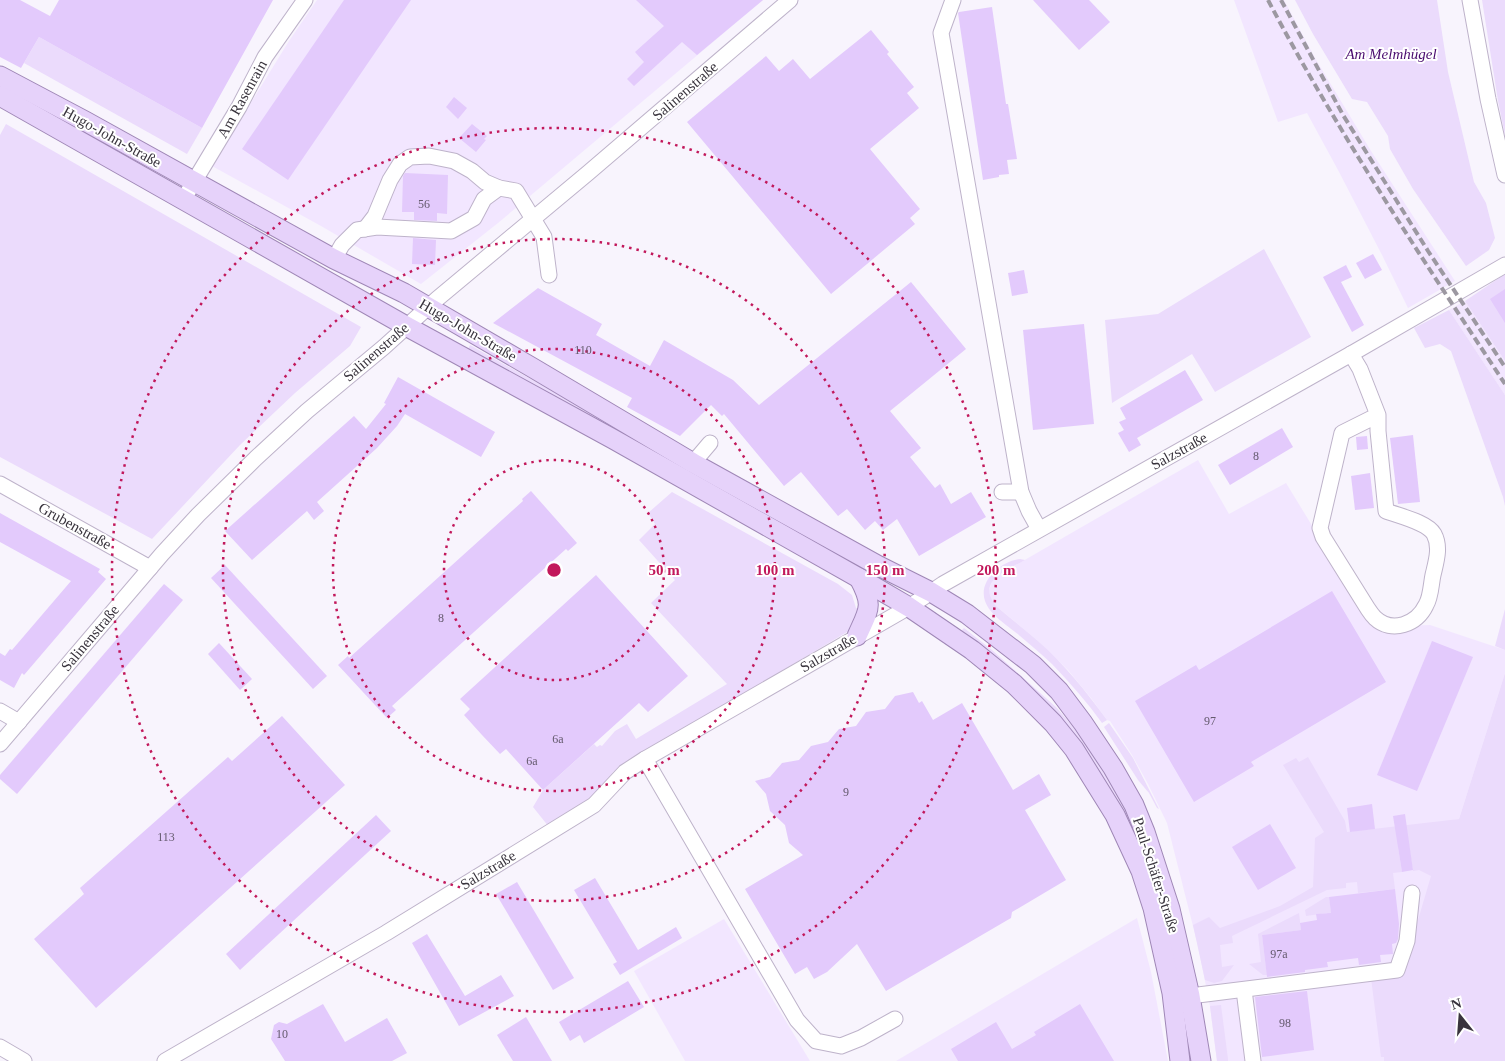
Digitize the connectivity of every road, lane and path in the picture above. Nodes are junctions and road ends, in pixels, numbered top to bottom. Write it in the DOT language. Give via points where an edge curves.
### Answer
graph roads {
  1 [pos="305,0"];
  2 [pos="790,0"];
  3 [pos="953,0"];
  4 [pos="1470,0"];
  5 [pos="1,84"];
  6 [pos="1505,175"];
  7 [pos="194,182"];
  8 [pos="500,188"];
  9 [pos="183,200"];
  10 [pos="533,218"];
  11 [pos="365,229"];
  12 [pos="334,259"];
  13 [pos="1505,265"];
  14 [pos="550,275"];
  15 [pos="428,307"];
  16 [pos="406,326"];
  17 [pos="1351,354"];
  18 [pos="1378,416"];
  19 [pos="710,443"];
  20 [pos="693,463"];
  21 [pos="0,484"];
  22 [pos="1002,492"];
  23 [pos="1021,492"];
  24 [pos="1039,529"];
  25 [pos="150,568"];
  26 [pos="859,578"];
  27 [pos="931,592"];
  28 [pos="909,607"];
  29 [pos="857,636"];
  30 [pos="0,711"];
  31 [pos="19,722"];
  32 [pos="0,744"];
  33 [pos="645,759"];
  34 [pos="1412,893"];
  35 [pos="1244,990"];
  36 [pos="1190,996"];
  37 [pos="895,1019"];
  38 [pos="0,1047"];
  39 [pos="24,1061"];
  40 [pos="165,1061"];
  41 [pos="1180,1061"];
  42 [pos="1201,1061"];
  43 [pos="1253,1061"];
  1 -- 7 [label="street, Am Rasenrain" via="265,57"];
  2 -- 10 [label="street, Salinenstraße"];
  3 -- 23 [label="street" via="941,34"];
  4 -- 6 [label="street"];
  5 -- 7 [label="main road, Hugo-John-Straße" via="85,121"];
  5 -- 9 [label="main road, Hugo-John-Straße"];
  7 -- 9 [label="street, Am Rasenrain"];
  7 -- 12 [label="main road, Hugo-John-Straße"];
  8 -- 10 [label="street" via="516,191"];
  8 -- 11 [label="street" via="484,199 474,218 451,231 377,226"];
  8 -- 11 [label="street" via="454,161 429,156 410,157 400,164 375,216"];
  9 -- 16 [label="main road, Hugo-John-Straße"];
  10 -- 14 [label="street" via="544,237"];
  10 -- 15 [label="street, Salinenstraße"];
  11 -- 12 [label="street" via="357,230"];
  12 -- 15 [label="main road, Hugo-John-Straße"];
  13 -- 17 [label="street, Salzstraße"];
  15 -- 16 [label="street, Salinenstraße"];
  15 -- 20 [label="main road, Hugo-John-Straße"];
  16 -- 25 [label="street, Salinenstraße" via="256,458"];
  16 -- 26 [label="main road, Hugo-John-Straße"];
  17 -- 18 [label="street"];
  17 -- 24 [label="street, Salzstraße"];
  18 -- 18 [label="street" via="1386,511 1427,526 1438,544 1427,604 1417,618 1404,625 1390,625 1376,619 1320,528 1342,433"];
  19 -- 20 [label="street"];
  20 -- 27 [label="main road, Hugo-John-Straße"];
  21 -- 25 [label="street, Grubenstraße"];
  22 -- 23 [label="street"];
  23 -- 24 [label="street"];
  24 -- 27 [label="street, Salzstraße"];
  25 -- 31 [label="street, Salinenstraße"];
  26 -- 28 [label="main road, Hugo-John-Straße"];
  26 -- 29 [label="main road" via="867,594 868,610"];
  27 -- 28 [label="street, Salzstraße"];
  27 -- 36 [label="main road, Paul-Schäfer-Straße" via="1033,664 1059,691 1113,768 1148,840 1170,910"];
  28 -- 29 [label="street, Salzstraße"];
  28 -- 41 [label="main road, Paul-Schäfer-Straße" via="972,650 1014,684 1053,723 1074,749 1115,815 1141,871 1153,908 1172,993"];
  29 -- 33 [label="street, Salzstraße"];
  30 -- 31 [label="street"];
  31 -- 32 [label="street, Salinenstraße"];
  33 -- 37 [label="street" via="797,1020 816,1041 841,1046"];
  33 -- 40 [label="street, Salzstraße" via="625,772 594,805 388,937"];
  34 -- 35 [label="street" via="1408,941 1398,970"];
  35 -- 36 [label="street"];
  35 -- 43 [label="street"];
  36 -- 42 [label="main road, Paul-Schäfer-Straße"];
  38 -- 39 [label="street"];
}
